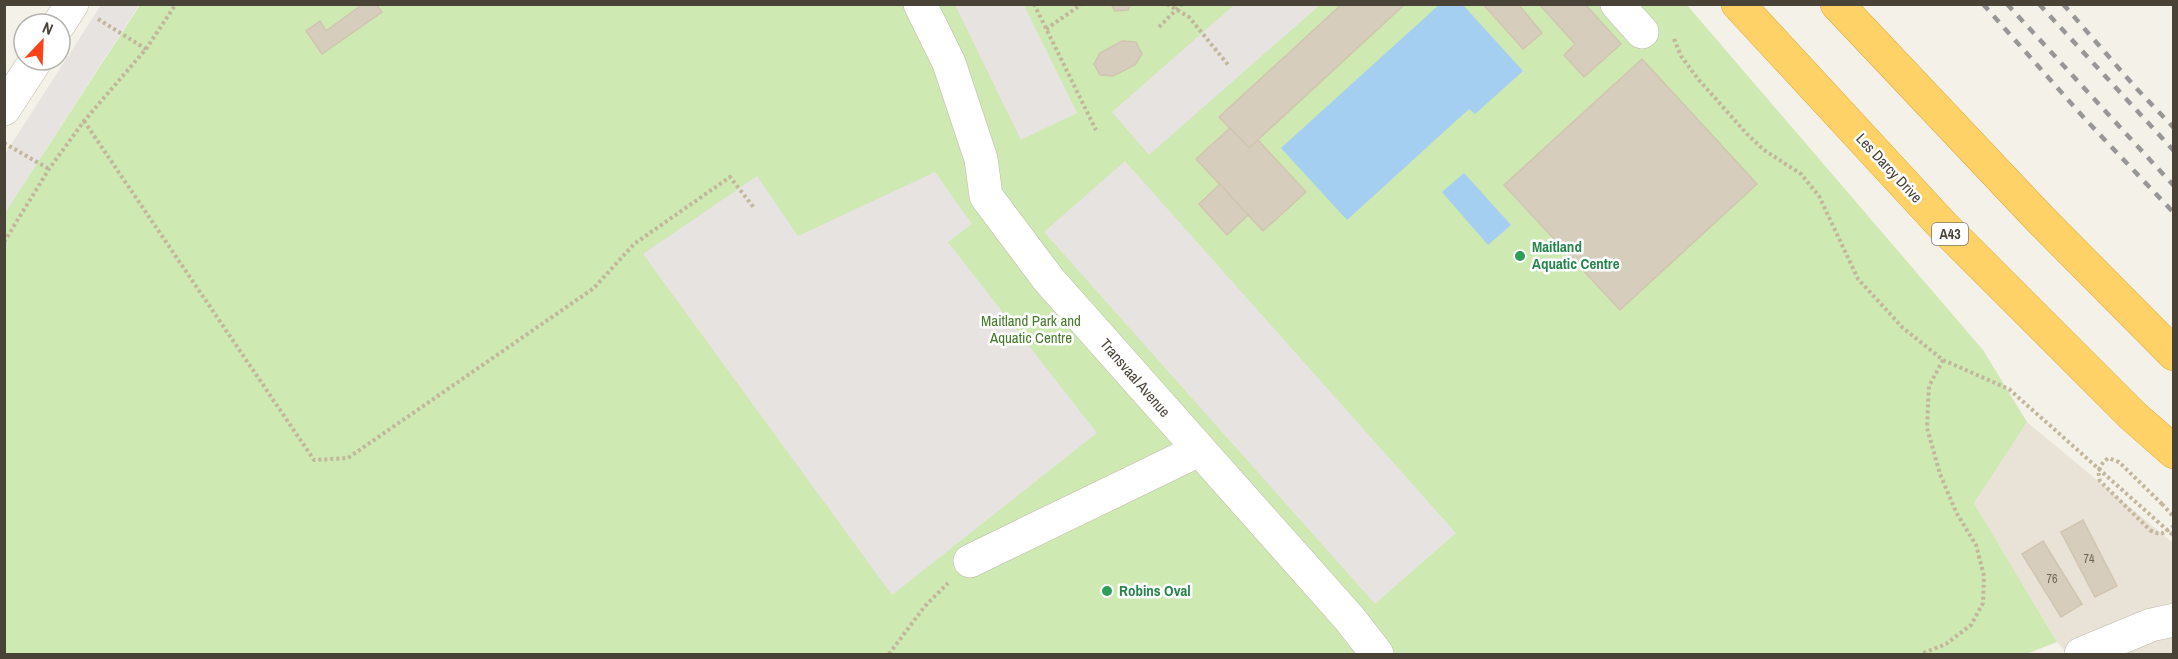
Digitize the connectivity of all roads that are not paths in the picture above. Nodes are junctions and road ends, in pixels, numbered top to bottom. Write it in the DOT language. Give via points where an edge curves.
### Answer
graph roads {
  1 [pos="920,4"];
  2 [pos="1617,4"];
  3 [pos="1738,4"];
  4 [pos="1837,4"];
  5 [pos="1843,4"];
  6 [pos="1656,31"];
  7 [pos="1880,48"];
  8 [pos="28,72"];
  9 [pos="4,109"];
  10 [pos="2174,354"];
  11 [pos="1199,450"];
  12 [pos="2174,452"];
  13 [pos="970,561"];
  14 [pos="2174,620"];
  15 [pos="1377,654"];
  16 [pos="2084,654"];
  1 -- 11 [label="street, Transvaal Avenue" via="949,63 981,159 986,196 1049,280"];
  2 -- 6 [label="street"];
  3 -- 12 [label="highway, Les Darcy Drive / A43" via="1944,227"];
  4 -- 7 [label="highway"];
  5 -- 7 [label="highway"];
  7 -- 10 [label="highway" via="2041,220"];
  8 -- 9 [label="street"];
  11 -- 13 [label="street"];
  11 -- 15 [label="street, Transvaal Avenue"];
  14 -- 16 [label="street" via="2151,625"];
}
